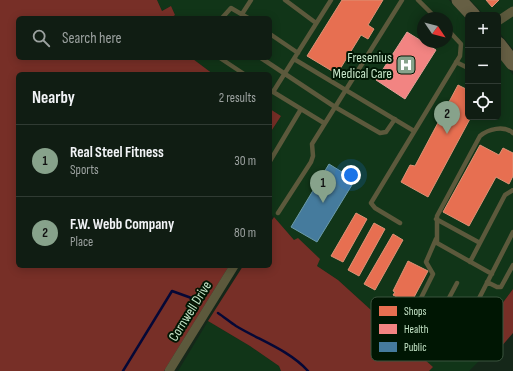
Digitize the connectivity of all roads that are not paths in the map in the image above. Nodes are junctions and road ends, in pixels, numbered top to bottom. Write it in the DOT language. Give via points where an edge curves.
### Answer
graph roads {
  1 [pos="251,0"];
  2 [pos="285,0"];
  3 [pos="331,0"];
  4 [pos="402,0"];
  5 [pos="418,0"];
  6 [pos="513,11"];
  7 [pos="430,12"];
  8 [pos="242,14"];
  9 [pos="224,16"];
  10 [pos="245,16"];
  11 [pos="501,19"];
  12 [pos="316,23"];
  13 [pos="272,35"];
  14 [pos="453,36"];
  15 [pos="501,48"];
  16 [pos="298,53"];
  17 [pos="294,59"];
  18 [pos="223,60"];
  19 [pos="265,60"];
  20 [pos="456,62"];
  21 [pos="513,63"];
  22 [pos="465,66"];
  23 [pos="241,72"];
  24 [pos="285,74"];
  25 [pos="346,89"];
  26 [pos="272,91"];
  27 [pos="335,107"];
  28 [pos="302,109"];
  29 [pos="395,119"];
  30 [pos="324,123"];
  31 [pos="414,131"];
  32 [pos="513,132"];
  33 [pos="272,158"];
  34 [pos="513,190"];
  35 [pos="278,213"];
  36 [pos="436,220"];
  37 [pos="400,223"];
  38 [pos="513,232"];
  39 [pos="436,239"];
  40 [pos="480,243"];
  41 [pos="470,262"];
  42 [pos="513,265"];
  43 [pos="233,268"];
  44 [pos="492,274"];
  45 [pos="487,282"];
  46 [pos="457,283"];
  47 [pos="422,297"];
  48 [pos="450,297"];
  49 [pos="479,297"];
  50 [pos="169,371"];
  1 -- 8 [label="lane"];
  2 -- 12 [label="lane"];
  3 -- 12 [label="lane"];
  4 -- 25 [label="lane"];
  5 -- 7 [label="lane"];
  6 -- 11 [label="street"];
  8 -- 9 [label="lane" via="232,8"];
  8 -- 10 [label="lane"];
  12 -- 16 [label="lane"];
  13 -- 16 [label="lane"];
  14 -- 20 [label="lane" via="461,44 460,56"];
  15 -- 21 [label="main road"];
  16 -- 17 [label="lane"];
  17 -- 24 [label="lane"];
  17 -- 25 [label="lane"];
  18 -- 23 [label="lane"];
  19 -- 24 [label="lane"];
  20 -- 22 [label="lane"];
  20 -- 31 [label="lane"];
  24 -- 26 [label="lane"];
  24 -- 27 [label="lane"];
  25 -- 27 [label="lane"];
  25 -- 29 [label="lane"];
  26 -- 28 [label="lane"];
  27 -- 29 [label="lane" via="382,134"];
  27 -- 30 [label="lane"];
  28 -- 30 [label="lane"];
  28 -- 33 [label="lane"];
  29 -- 31 [label="lane"];
  30 -- 35 [label="lane" via="312,144 311,162"];
  31 -- 37 [label="lane" via="371,202 375,208"];
  32 -- 36 [label="lane" via="501,128 480,136"];
  34 -- 40 [label="lane" via="506,195"];
  36 -- 39 [label="lane"];
  36 -- 40 [label="lane"];
  38 -- 44 [label="lane"];
  39 -- 41 [label="lane" via="441,246"];
  39 -- 47 [label="lane" via="426,262 434,274"];
  40 -- 41 [label="lane"];
  41 -- 44 [label="lane"];
  42 -- 45 [label="lane" via="501,287"];
  43 -- 50 [label="street, Cornwell Drive"];
  44 -- 45 [label="lane"];
  45 -- 49 [label="lane"];
  46 -- 48 [label="lane"];
}
